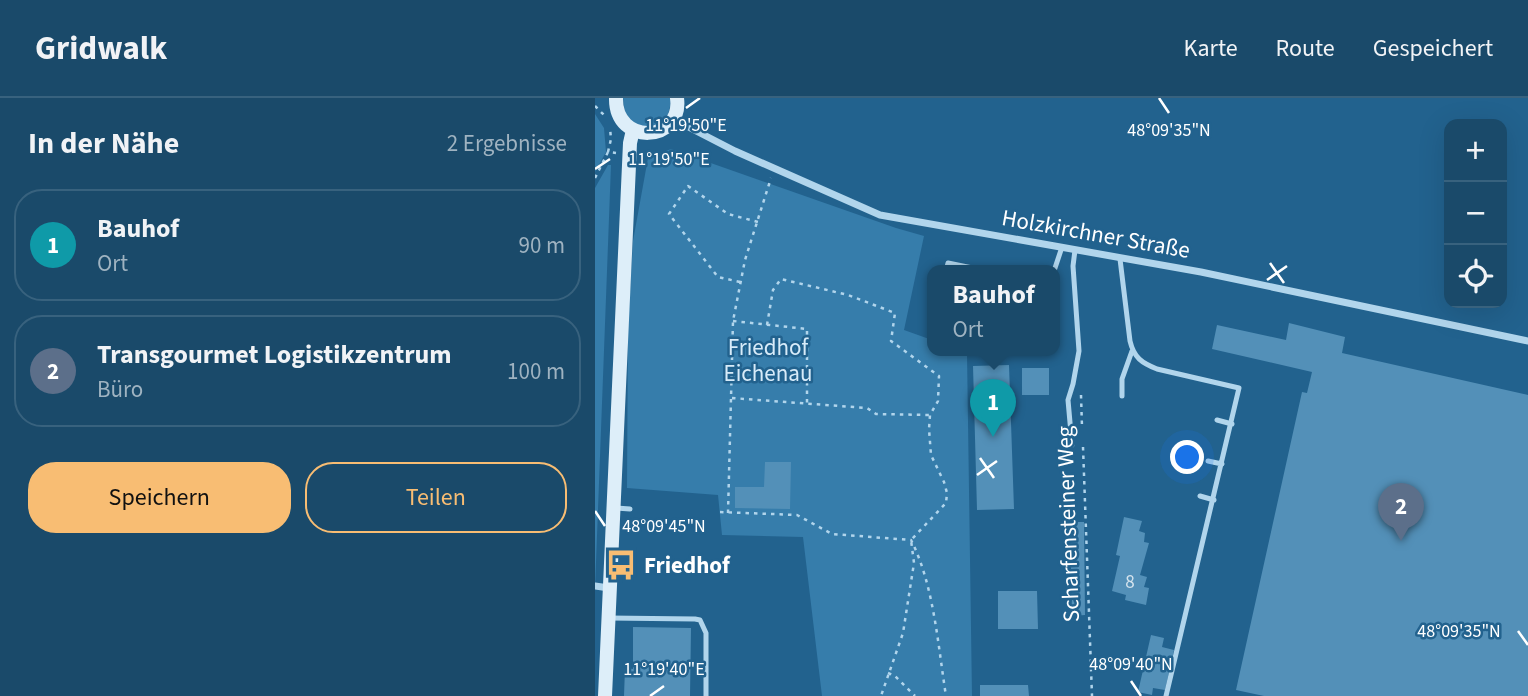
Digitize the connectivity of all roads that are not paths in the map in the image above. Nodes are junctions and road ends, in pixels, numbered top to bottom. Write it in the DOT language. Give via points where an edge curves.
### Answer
graph roads {
  1 [pos="616,98"];
  2 [pos="677,98"];
  3 [pos="673,119"];
  4 [pos="633,130"];
  5 [pos="1062,247"];
  6 [pos="1075,250"];
  7 [pos="1120,258"];
  8 [pos="1056,265"];
  9 [pos="1528,341"];
  10 [pos="1132,351"];
  11 [pos="1122,396"];
  12 [pos="1217,420"];
  13 [pos="1232,424"];
  14 [pos="1072,445"];
  15 [pos="1208,461"];
  16 [pos="1222,464"];
  17 [pos="1200,496"];
  18 [pos="1214,500"];
  19 [pos="612,508"];
  20 [pos="630,509"];
  21 [pos="603,587"];
  22 [pos="608,618"];
  23 [pos="605,696"];
  24 [pos="706,696"];
  25 [pos="1166,696"];
  1 -- 4 [label="main road" via="619,116"];
  2 -- 3 [label="main road"];
  3 -- 4 [label="main road" via="653,133"];
  3 -- 5 [label="street, Holzkirchner Straße" via="880,215"];
  4 -- 19 [label="main road"];
  5 -- 6 [label="street, Holzkirchner Straße"];
  5 -- 8 [label="lane"];
  6 -- 7 [label="street, Holzkirchner Straße"];
  6 -- 14 [label="lane, Scharfensteiner Weg" via="1079,351 1068,400"];
  7 -- 9 [label="street, Holzkirchner Straße"];
  7 -- 10 [label="lane"];
  10 -- 11 [label="lane" via="1122,379"];
  10 -- 13 [label="lane" via="1157,369 1239,388"];
  12 -- 13 [label="lane"];
  13 -- 16 [label="lane"];
  15 -- 16 [label="lane"];
  16 -- 18 [label="lane"];
  17 -- 18 [label="lane"];
  18 -- 25 [label="lane"];
  19 -- 20 [label="lane"];
  19 -- 21 [label="main road"];
  21 -- 22 [label="main road"];
  22 -- 23 [label="main road"];
  22 -- 24 [label="lane" via="701,621 706,633"];
}
